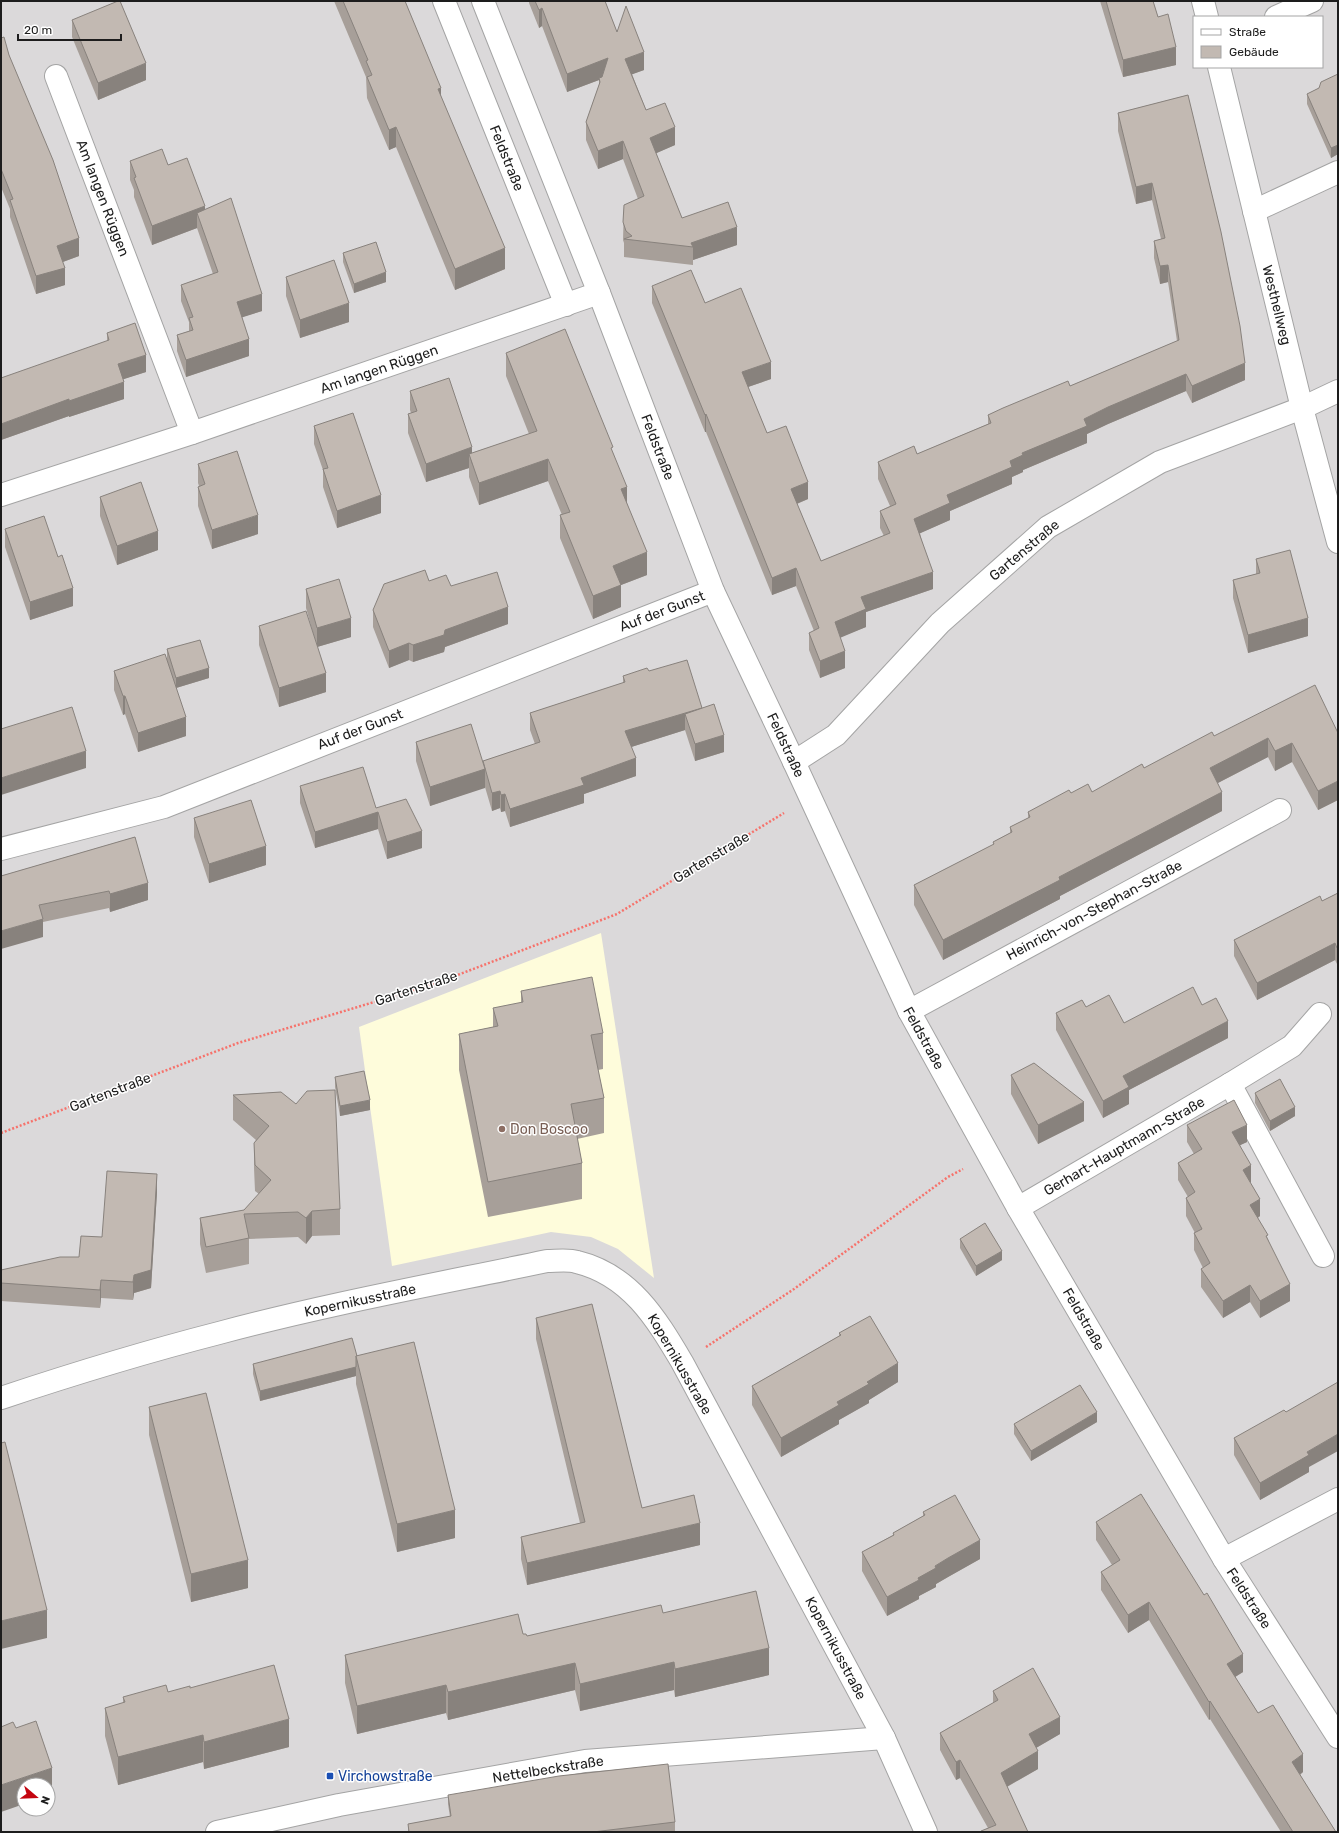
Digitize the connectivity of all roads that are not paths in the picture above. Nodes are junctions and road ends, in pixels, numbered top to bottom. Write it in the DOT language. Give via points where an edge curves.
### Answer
graph roads {
  1 [pos="444,1"];
  2 [pos="483,1"];
  3 [pos="1203,1"];
  4 [pos="1312,1"];
  5 [pos="1207,16"];
  6 [pos="1278,16"];
  7 [pos="1219,68"];
  8 [pos="56,76"];
  9 [pos="1338,172"];
  10 [pos="1254,211"];
  11 [pos="599,293"];
  12 [pos="566,305"];
  13 [pos="1338,391"];
  14 [pos="1302,408"];
  15 [pos="192,433"];
  16 [pos="1,495"];
  17 [pos="1338,542"];
  18 [pos="713,591"];
  19 [pos="794,762"];
  20 [pos="1280,810"];
  21 [pos="1,849"];
  22 [pos="909,1011"];
  23 [pos="1320,1014"];
  24 [pos="1230,1084"];
  25 [pos="1018,1208"];
  26 [pos="1323,1256"];
  27 [pos="1,1398"];
  28 [pos="1338,1499"];
  29 [pos="1224,1560"];
  30 [pos="1338,1737"];
  31 [pos="884,1738"];
  32 [pos="217,1832"];
  33 [pos="926,1832"];
  1 -- 12 [label="street, Feldstraße"];
  2 -- 11 [label="street, Feldstraße"];
  3 -- 5 [label="street"];
  4 -- 6 [label="street"];
  7 -- 10 [label="street, Westhellweg"];
  8 -- 15 [label="street, Am langen Rüggen"];
  9 -- 10 [label="street"];
  10 -- 14 [label="street, Westhellweg"];
  11 -- 12 [label="street"];
  11 -- 18 [label="street, Feldstraße"];
  12 -- 15 [label="street, Am langen Rüggen"];
  13 -- 14 [label="street, Gartenstraße"];
  14 -- 17 [label="street, Westhellweg"];
  14 -- 19 [label="street, Gartenstraße" via="1160,462 1048,527 940,623 836,736"];
  15 -- 16 [label="street, Am langen Rüggen"];
  18 -- 19 [label="street, Feldstraße"];
  18 -- 21 [label="street, Auf der Gunst" via="164,806"];
  19 -- 22 [label="street, Feldstraße"];
  20 -- 22 [label="street, Heinrich-von-Stephan-Straße"];
  22 -- 25 [label="street, Feldstraße"];
  23 -- 24 [label="street, Gerhart-Hauptmann-Straße" via="1292,1046"];
  24 -- 25 [label="street, Gerhart-Hauptmann-Straße"];
  24 -- 26 [label="street"];
  25 -- 29 [label="street, Feldstraße"];
  27 -- 31 [label="street, Kopernikusstraße" via="54,1380 219,1333 355,1301 547,1261 576,1261 601,1269 628,1287 650,1311 682,1362"];
  28 -- 29 [label="street"];
  29 -- 30 [label="street, Feldstraße"];
  31 -- 32 [label="street, Nettelbeckstraße" via="585,1761 339,1805"];
  31 -- 33 [label="street, Kopernikusstraße"];
}
